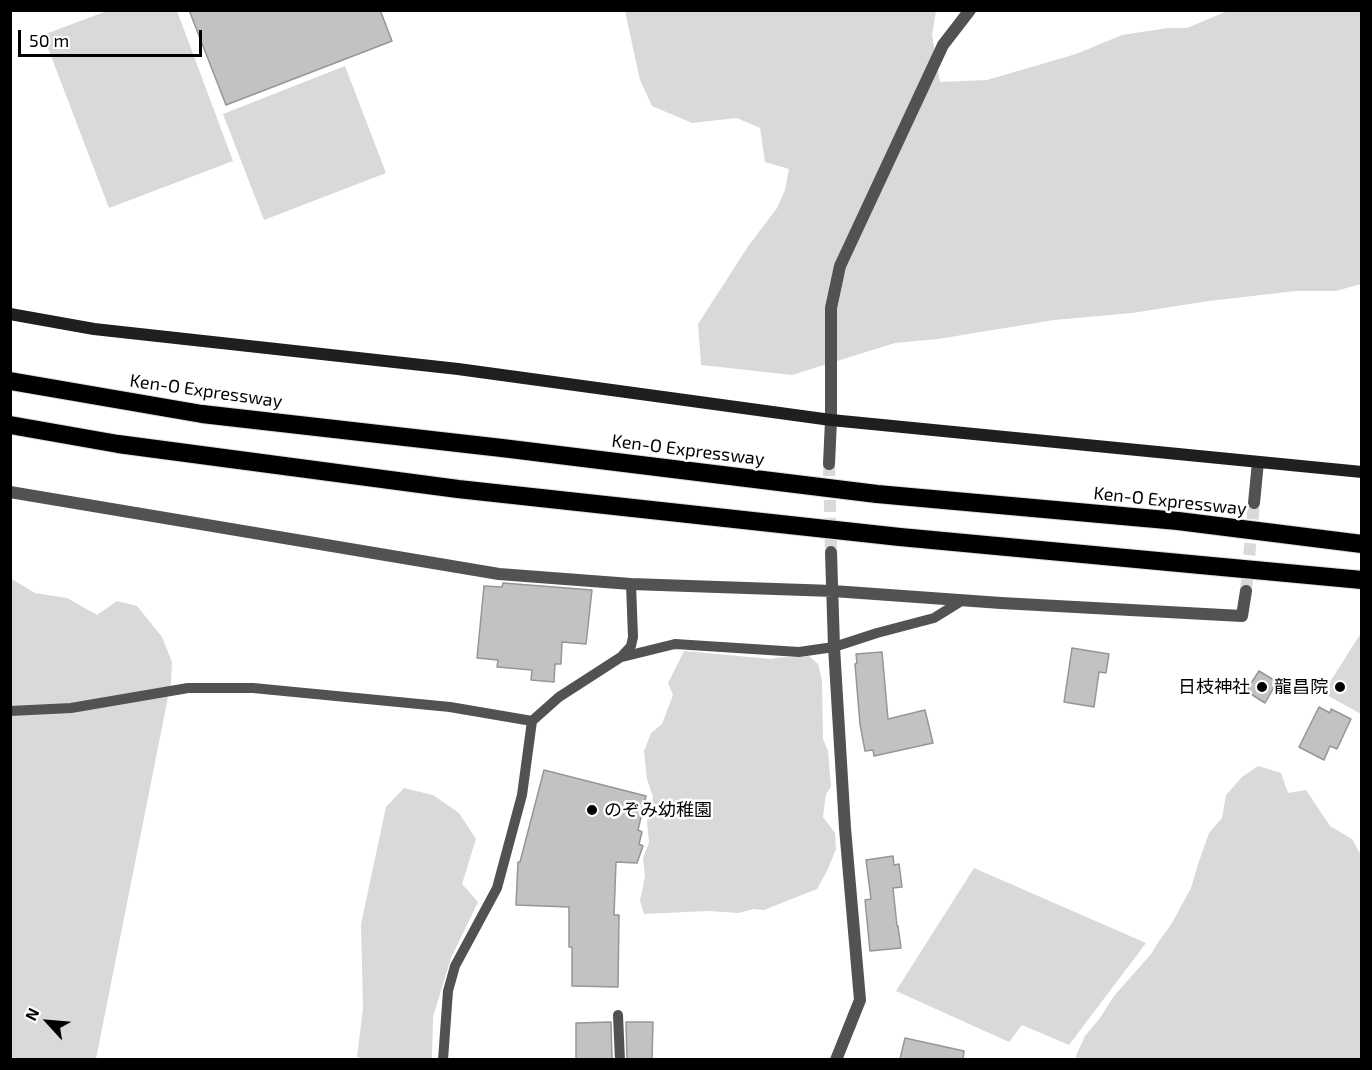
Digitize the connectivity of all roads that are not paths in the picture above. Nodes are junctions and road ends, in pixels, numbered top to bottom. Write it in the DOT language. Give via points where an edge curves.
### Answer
graph roads {
  1 [pos="970,10"];
  2 [pos="10,314"];
  3 [pos="10,381"];
  4 [pos="831,420"];
  5 [pos="10,425"];
  6 [pos="1258,462"];
  7 [pos="829,464"];
  8 [pos="1362,472"];
  9 [pos="10,492"];
  10 [pos="1254,503"];
  11 [pos="1362,544"];
  12 [pos="831,552"];
  13 [pos="1362,580"];
  14 [pos="631,584"];
  15 [pos="833,591"];
  16 [pos="1246,591"];
  17 [pos="963,600"];
  18 [pos="834,647"];
  19 [pos="621,657"];
  20 [pos="10,711"];
  21 [pos="532,721"];
  22 [pos="618,1015"];
  23 [pos="443,1059"];
  24 [pos="620,1059"];
  25 [pos="836,1059"];
  1 -- 4 [label="street" via="943,45 840,266 831,308"];
  2 -- 4 [label="street" via="94,329 458,369"];
  3 -- 11 [label="highway, Ken-O Expressway" via="202,414 877,494 1178,521"];
  4 -- 6 [label="street"];
  4 -- 7 [label="street"];
  5 -- 13 [label="highway" via="118,444 458,489 900,537"];
  6 -- 8 [label="street"];
  6 -- 10 [label="street"];
  9 -- 14 [label="street" via="499,574"];
  12 -- 15 [label="street"];
  14 -- 15 [label="street"];
  14 -- 19 [label="lane" via="632,646"];
  15 -- 17 [label="street"];
  15 -- 18 [label="street"];
  16 -- 17 [label="street" via="1242,616"];
  17 -- 18 [label="lane" via="934,618"];
  18 -- 19 [label="lane" via="799,652 675,644"];
  18 -- 25 [label="street" via="860,1000"];
  19 -- 21 [label="lane" via="559,697"];
  20 -- 21 [label="lane" via="71,708 188,688 253,688 450,707"];
  21 -- 23 [label="lane" via="522,795 497,888 455,966 448,991"];
  22 -- 24 [label="lane"];
}
